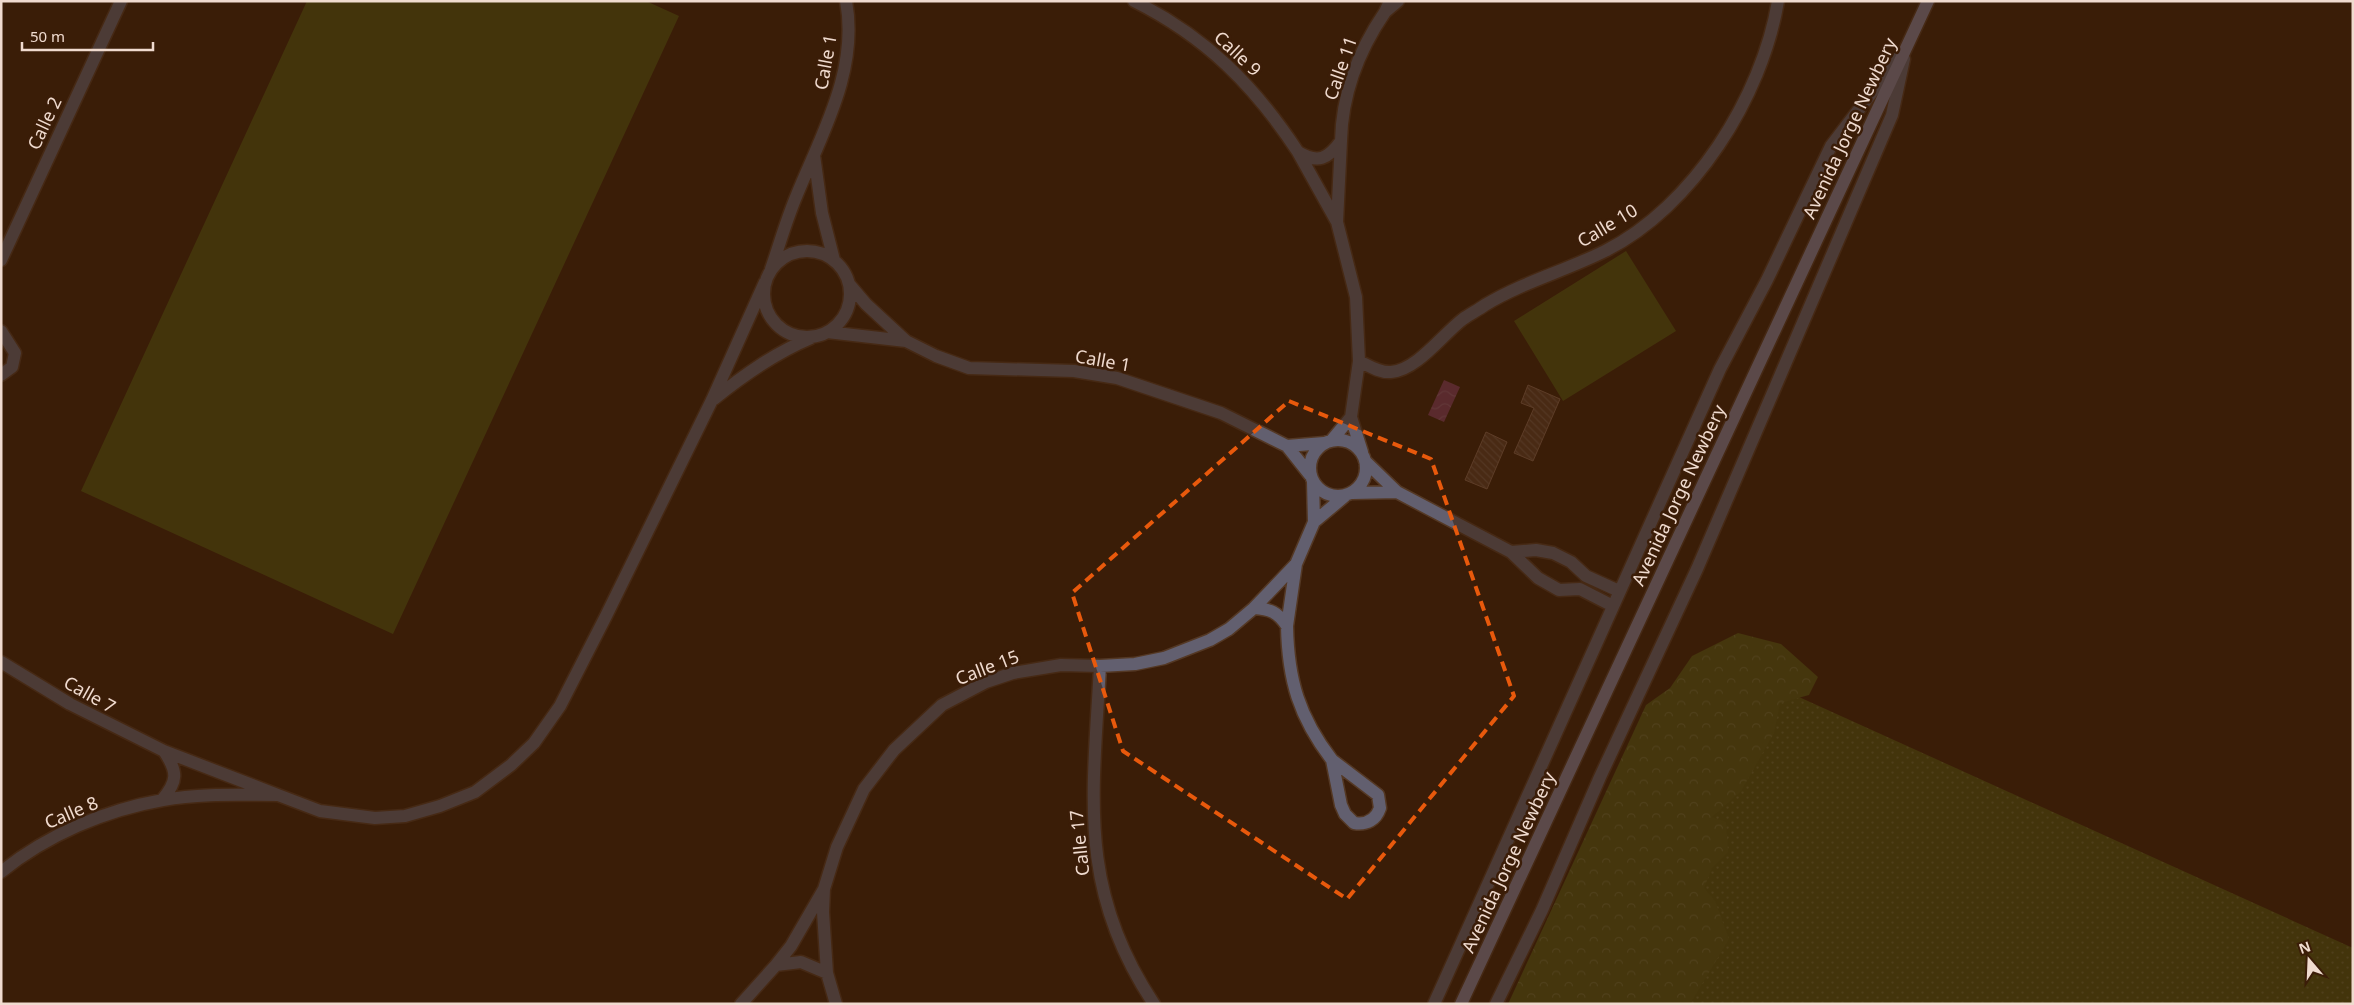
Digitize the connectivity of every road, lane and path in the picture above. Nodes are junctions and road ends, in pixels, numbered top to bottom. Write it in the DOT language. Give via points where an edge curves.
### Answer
graph roads {
  1 [pos="121,1"];
  2 [pos="846,1"];
  3 [pos="1134,1"];
  4 [pos="1398,1"];
  5 [pos="1778,1"];
  6 [pos="1928,1"];
  7 [pos="1388,6"];
  8 [pos="1906,47"];
  9 [pos="1341,141"];
  10 [pos="1298,152"];
  11 [pos="814,154"];
  12 [pos="1336,222"];
  13 [pos="1,260"];
  14 [pos="834,260"];
  15 [pos="771,269"];
  16 [pos="765,282"];
  17 [pos="849,284"];
  18 [pos="1,331"];
  19 [pos="827,332"];
  20 [pos="813,337"];
  21 [pos="906,341"];
  22 [pos="1359,361"];
  23 [pos="1,375"];
  24 [pos="712,400"];
  25 [pos="1351,417"];
  26 [pos="1327,442"];
  27 [pos="1286,446"];
  28 [pos="1364,458"];
  29 [pos="1311,478"];
  30 [pos="1397,492"];
  31 [pos="1348,494"];
  32 [pos="1314,522"];
  33 [pos="1511,552"];
  34 [pos="1296,564"];
  35 [pos="1586,576"];
  36 [pos="1580,590"];
  37 [pos="1619,591"];
  38 [pos="1613,606"];
  39 [pos="1254,608"];
  40 [pos="1287,626"];
  41 [pos="1,662"];
  42 [pos="1100,666"];
  43 [pos="164,751"];
  44 [pos="1332,760"];
  45 [pos="278,795"];
  46 [pos="162,800"];
  47 [pos="1,872"];
  48 [pos="824,889"];
  49 [pos="776,965"];
  50 [pos="827,973"];
  51 [pos="741,1004"];
  52 [pos="836,1004"];
  53 [pos="1154,1004"];
  54 [pos="1434,1004"];
  55 [pos="1461,1004"];
  56 [pos="1496,1004"];
  1 -- 13 [label="street, Calle 2"];
  2 -- 11 [label="street, Calle 1" via="849,27 842,81"];
  3 -- 10 [label="street, Calle 9" via="1181,28 1220,57 1264,103"];
  4 -- 7 [label="street, Calle 11"];
  5 -- 22 [label="street, Calle 10" via="1762,61 1722,143 1684,189 1644,226 1606,250 1533,279 1499,297 1463,320 1410,366 1390,373"];
  6 -- 8 [label="main road, Avenida Jorge Newbery"];
  7 -- 9 [label="street, Calle 11" via="1356,64 1341,121"];
  8 -- 37 [label="street" via="1831,146 1720,369"];
  8 -- 55 [label="main road, Avenida Jorge Newbery"];
  8 -- 56 [label="street" via="1892,115 1806,317 1697,568"];
  9 -- 10 [label="street" via="1328,156 1318,159"];
  9 -- 12 [label="street, Calle 11"];
  10 -- 12 [label="street, Calle 9"];
  11 -- 14 [label="street" via="822,213"];
  11 -- 15 [label="street, Calle 1" via="794,200"];
  12 -- 22 [label="street" via="1356,297"];
  14 -- 15 [label="street" via="808,250 787,256"];
  14 -- 17 [label="street" via="844,271"];
  15 -- 16 [label="street"];
  16 -- 20 [label="street" via="764,297 774,323 785,332"];
  16 -- 24 [label="street, Calle 7"];
  17 -- 19 [label="street" via="846,312"];
  17 -- 21 [label="street"];
  18 -- 23 [label="street" via="12,347 14,360 8,372"];
  19 -- 20 [label="street"];
  19 -- 21 [label="street"];
  20 -- 24 [label="street" via="751,369"];
  21 -- 27 [label="street, Calle 1" via="969,368 1074,371 1117,378 1221,413"];
  22 -- 25 [label="street"];
  24 -- 45 [label="street, Calle 7" via="560,706 534,743 511,765 475,792 406,816 375,818 320,811"];
  25 -- 26 [label="street"];
  25 -- 28 [label="street"];
  26 -- 27 [label="street"];
  26 -- 28 [label="street" via="1352,444"];
  26 -- 29 [label="street" via="1313,454 1309,468"];
  27 -- 29 [label="street"];
  28 -- 30 [label="street"];
  28 -- 31 [label="street" via="1365,476 1358,488"];
  29 -- 31 [label="street" via="1323,492"];
  29 -- 32 [label="street"];
  30 -- 31 [label="street"];
  30 -- 33 [label="street"];
  31 -- 32 [label="street"];
  32 -- 34 [label="street"];
  33 -- 35 [label="street" via="1536,550 1553,553 1571,562"];
  33 -- 36 [label="street" via="1538,578 1559,590"];
  34 -- 39 [label="street, Calle 15"];
  34 -- 40 [label="street"];
  35 -- 36 [label="street"];
  35 -- 37 [label="street"];
  36 -- 38 [label="street"];
  37 -- 38 [label="street"];
  38 -- 54 [label="street"];
  39 -- 40 [label="street" via="1276,613"];
  39 -- 42 [label="street, Calle 15" via="1229,629 1191,649 1148,662"];
  40 -- 44 [label="street" via="1287,655 1296,698 1314,734"];
  41 -- 43 [label="street, Calle 7" via="70,704"];
  42 -- 48 [label="street, Calle 15" via="1061,665 1013,673 986,682 929,715 894,750 864,789 837,846"];
  42 -- 53 [label="street, Calle 17" via="1092,790 1095,851 1108,912 1117,936 1129,964"];
  43 -- 45 [label="street, Calle 7"];
  43 -- 46 [label="street" via="174,770 175,780"];
  44 -- 44 [label="street" via="1345,814 1354,823 1374,820 1380,808 1378,795"];
  45 -- 46 [label="street, Calle 8"];
  46 -- 47 [label="street, Calle 8" via="61,833"];
  48 -- 49 [label="street" via="791,946"];
  48 -- 50 [label="street"];
  49 -- 50 [label="street" via="801,962"];
  49 -- 51 [label="street"];
  50 -- 52 [label="street"];
}
